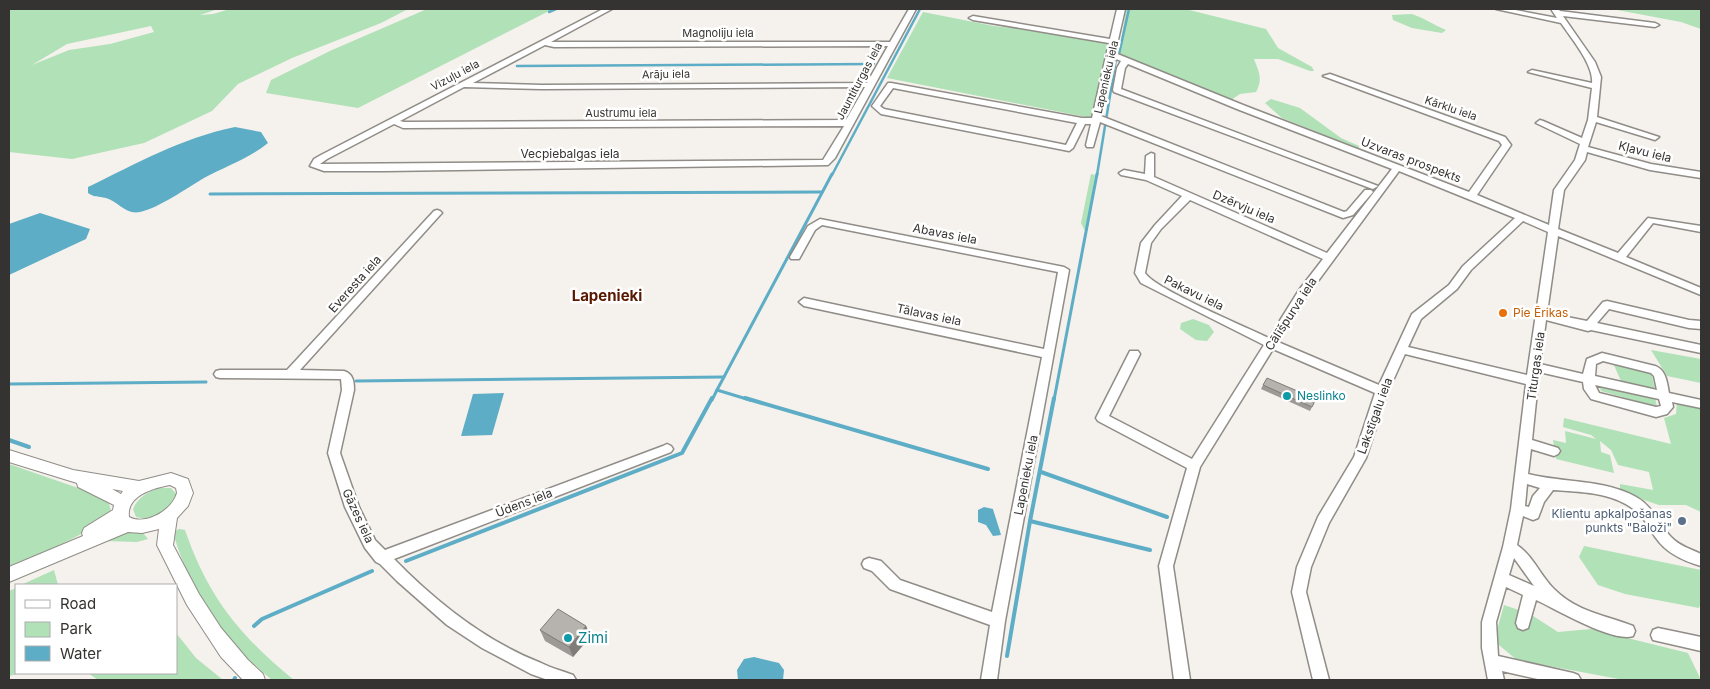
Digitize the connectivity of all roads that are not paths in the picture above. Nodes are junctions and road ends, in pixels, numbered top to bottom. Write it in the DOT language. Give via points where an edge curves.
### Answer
graph roads {
  1 [pos="608,9"];
  2 [pos="912,9"];
  3 [pos="1121,9"];
  4 [pos="1500,9"];
  5 [pos="1556,11"];
  6 [pos="973,18"];
  7 [pos="1563,21"];
  8 [pos="1655,25"];
  9 [pos="544,42"];
  10 [pos="1114,42"];
  11 [pos="892,44"];
  12 [pos="1111,54"];
  13 [pos="1126,60"];
  14 [pos="1532,72"];
  15 [pos="1327,76"];
  16 [pos="870,85"];
  17 [pos="462,86"];
  18 [pos="1595,86"];
  19 [pos="1592,118"];
  20 [pos="1096,120"];
  21 [pos="394,121"];
  22 [pos="1082,121"];
  23 [pos="849,123"];
  24 [pos="1540,123"];
  25 [pos="1655,137"];
  26 [pos="1090,145"];
  27 [pos="1584,146"];
  28 [pos="1151,156"];
  29 [pos="825,163"];
  30 [pos="315,166"];
  31 [pos="1396,168"];
  32 [pos="1124,173"];
  33 [pos="1701,174"];
  34 [pos="1149,178"];
  35 [pos="1188,196"];
  36 [pos="1471,196"];
  37 [pos="437,212"];
  38 [pos="1522,216"];
  39 [pos="1701,229"];
  40 [pos="1554,230"];
  41 [pos="1620,257"];
  42 [pos="795,258"];
  43 [pos="1329,258"];
  44 [pos="1064,270"];
  45 [pos="1701,292"];
  46 [pos="804,302"];
  47 [pos="1543,316"];
  48 [pos="1701,325"];
  49 [pos="1588,326"];
  50 [pos="1271,344"];
  51 [pos="1401,349"];
  52 [pos="1701,349"];
  53 [pos="1049,354"];
  54 [pos="1134,354"];
  55 [pos="1534,367"];
  56 [pos="291,373"];
  57 [pos="220,374"];
  58 [pos="1588,379"];
  59 [pos="1532,381"];
  60 [pos="1382,391"];
  61 [pos="1664,396"];
  62 [pos="1701,404"];
  63 [pos="1527,443"];
  64 [pos="667,449"];
  65 [pos="1554,451"];
  66 [pos="9,456"];
  67 [pos="1194,466"];
  68 [pos="73,476"];
  69 [pos="1523,478"];
  70 [pos="1550,485"];
  71 [pos="141,488"];
  72 [pos="1518,509"];
  73 [pos="123,514"];
  74 [pos="170,516"];
  75 [pos="147,526"];
  76 [pos="165,545"];
  77 [pos="1510,547"];
  78 [pos="381,558"];
  79 [pos="1701,560"];
  80 [pos="869,564"];
  81 [pos="9,575"];
  82 [pos="1502,579"];
  83 [pos="1531,592"];
  84 [pos="1560,604"];
  85 [pos="998,621"];
  86 [pos="1523,623"];
  87 [pos="1628,631"];
  88 [pos="1658,635"];
  89 [pos="1701,644"];
  90 [pos="1492,662"];
  91 [pos="256,680"];
  92 [pos="568,680"];
  93 [pos="989,680"];
  94 [pos="1182,680"];
  95 [pos="1321,680"];
  96 [pos="1496,680"];
  97 [pos="1573,680"];
  1 -- 9 [label="street, Vizuļu iela"];
  2 -- 11 [label="street, Jauntiturgas iela"];
  3 -- 10 [label="street, Lapenieku iela"];
  4 -- 7 [label="street"];
  5 -- 7 [label="street, Titurgas iela"];
  5 -- 8 [label="street"];
  6 -- 10 [label="street"];
  7 -- 18 [label="street, Titurgas iela" via="1591,62 1597,77"];
  9 -- 11 [label="street, Magnoliju iela" via="554,45"];
  9 -- 17 [label="street, Vizuļu iela"];
  10 -- 12 [label="street, Lapenieku iela"];
  11 -- 16 [label="street, Jauntiturgas iela"];
  12 -- 13 [label="street, Uzvaras prospekts"];
  12 -- 20 [label="street, Lapenieku iela"];
  13 -- 20 [label="street" via="1117,90 1370,189 1350,214 1343,215"];
  13 -- 31 [label="street, Uzvaras prospekts"];
  14 -- 18 [label="street"];
  15 -- 36 [label="street, Kārklu iela" via="1502,139 1507,145"];
  16 -- 17 [label="street, Arāju iela"];
  16 -- 23 [label="street, Jauntiturgas iela"];
  17 -- 21 [label="street, Vizuļu iela"];
  18 -- 19 [label="street, Titurgas iela"];
  19 -- 25 [label="street"];
  19 -- 27 [label="street, Titurgas iela"];
  20 -- 22 [label="street"];
  20 -- 26 [label="street, Lapenieku iela"];
  21 -- 23 [label="street, Austrumu iela" via="403,125"];
  21 -- 30 [label="street, Vizuļu iela" via="317,160"];
  22 -- 22 [label="street" via="891,85 876,106 885,112 1069,148"];
  23 -- 29 [label="street, Jauntiturgas iela"];
  24 -- 27 [label="street"];
  27 -- 33 [label="street, Kļavu iela" via="1650,167"];
  27 -- 40 [label="street, Titurgas iela" via="1580,160 1559,190"];
  28 -- 34 [label="street"];
  29 -- 30 [label="street, Vecpiebalgas iela"];
  31 -- 36 [label="street, Uzvaras prospekts"];
  31 -- 43 [label="street, Cālīšpurva iela"];
  32 -- 34 [label="street, Dzērvju iela"];
  34 -- 35 [label="street, Dzērvju iela"];
  35 -- 43 [label="street, Dzērvju iela"];
  35 -- 50 [label="street, Pakavu iela" via="1146,243 1140,273 1144,280 1162,291"];
  36 -- 38 [label="street, Uzvaras prospekts"];
  37 -- 56 [label="street, Everesta iela"];
  38 -- 40 [label="street, Uzvaras prospekts"];
  38 -- 51 [label="street, Lakstīgalu iela" via="1467,268 1453,286 1416,317"];
  39 -- 41 [label="street" via="1651,220"];
  40 -- 41 [label="street, Uzvaras prospekts"];
  40 -- 47 [label="street, Titurgas iela"];
  41 -- 45 [label="street, Uzvaras prospekts"];
  42 -- 44 [label="street, Abavas iela" via="811,228 820,222"];
  43 -- 50 [label="street, Cālīšpurva iela"];
  44 -- 53 [label="street, Lapenieku iela"];
  46 -- 53 [label="street, Tālavas iela"];
  47 -- 49 [label="street"];
  47 -- 55 [label="street, Titurgas iela"];
  48 -- 49 [label="street" via="1607,305"];
  49 -- 52 [label="street"];
  50 -- 60 [label="street"];
  50 -- 67 [label="street, Cālīšpurva iela"];
  51 -- 59 [label="street"];
  51 -- 60 [label="street, Lakstīgalu iela"];
  53 -- 85 [label="street, Lapenieku iela"];
  54 -- 67 [label="street" via="1102,418"];
  55 -- 58 [label="street"];
  55 -- 59 [label="street, Titurgas iela"];
  56 -- 57 [label="street, Gāzes iela"];
  56 -- 78 [label="street, Gāzes iela" via="344,375 348,380 334,453 352,507 370,544"];
  58 -- 61 [label="street"];
  58 -- 61 [label="street" via="1591,392 1602,400 1656,412 1667,406"];
  58 -- 61 [label="street" via="1591,362 1602,357 1648,366 1659,374"];
  59 -- 63 [label="street, Titurgas iela"];
  60 -- 95 [label="street, Lakstīgalu iela" via="1360,458 1323,521 1304,567 1299,592"];
  61 -- 62 [label="street"];
  63 -- 65 [label="street"];
  63 -- 69 [label="street, Titurgas iela"];
  64 -- 78 [label="street, Ūdens iela"];
  66 -- 68 [label="main road"];
  67 -- 94 [label="street, Cālīšpurva iela" via="1166,566"];
  68 -- 71 [label="main road"];
  68 -- 73 [label="main road"];
  69 -- 70 [label="street"];
  69 -- 72 [label="street, Titurgas iela"];
  70 -- 72 [label="street" via="1538,500 1533,514"];
  70 -- 79 [label="street" via="1604,492 1629,499 1654,521 1667,542"];
  71 -- 73 [label="main road"];
  71 -- 74 [label="main road" via="171,479 184,486 183,501"];
  72 -- 77 [label="street, Titurgas iela"];
  73 -- 75 [label="main road" via="134,528"];
  73 -- 81 [label="main road" via="83,545"];
  74 -- 75 [label="main road"];
  74 -- 76 [label="main road"];
  75 -- 76 [label="main road" via="158,543"];
  76 -- 91 [label="main road" via="213,632"];
  77 -- 82 [label="street, Titurgas iela"];
  77 -- 84 [label="street" via="1521,554 1540,584"];
  78 -- 92 [label="street, Gāzes iela" via="452,620 487,643 536,669"];
  80 -- 85 [label="street" via="876,565 895,586"];
  82 -- 83 [label="street"];
  82 -- 90 [label="street, Titurgas iela" via="1489,622"];
  83 -- 84 [label="street"];
  83 -- 86 [label="street"];
  84 -- 87 [label="street" via="1587,620"];
  85 -- 93 [label="street, Lapenieku iela"];
  88 -- 89 [label="street"];
  90 -- 96 [label="street, Titurgas iela"];
  90 -- 97 [label="street"];
}
